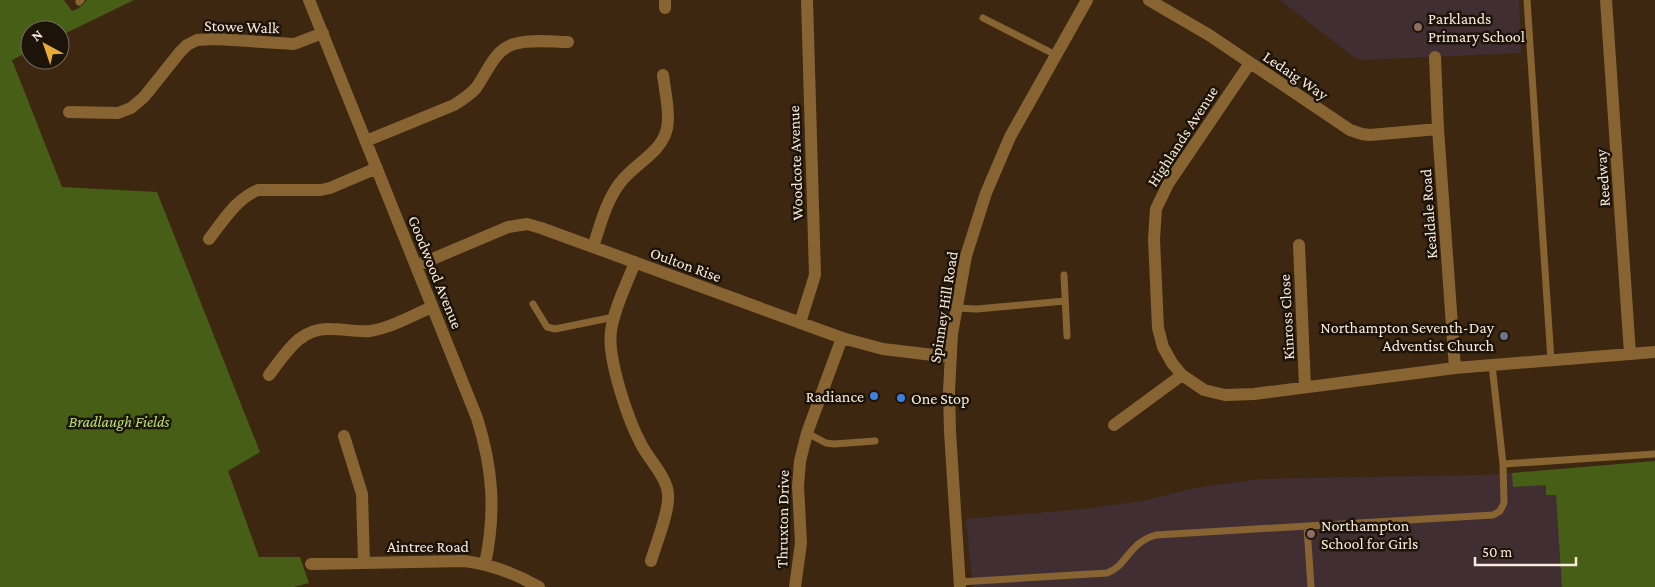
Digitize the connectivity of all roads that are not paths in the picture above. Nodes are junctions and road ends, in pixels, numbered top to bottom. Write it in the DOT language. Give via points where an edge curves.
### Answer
graph roads {
  1 [pos="309,0"];
  2 [pos="807,0"];
  3 [pos="1087,0"];
  4 [pos="1149,0"];
  5 [pos="1527,0"];
  6 [pos="1606,0"];
  7 [pos="983,18"];
  8 [pos="323,33"];
  9 [pos="568,42"];
  10 [pos="1056,55"];
  11 [pos="1435,57"];
  12 [pos="1250,63"];
  13 [pos="663,75"];
  14 [pos="69,112"];
  15 [pos="1438,129"];
  16 [pos="366,141"];
  17 [pos="377,168"];
  18 [pos="209,239"];
  19 [pos="1299,245"];
  20 [pos="592,247"];
  21 [pos="635,262"];
  22 [pos="416,266"];
  23 [pos="1064,275"];
  24 [pos="1065,301"];
  25 [pos="533,304"];
  26 [pos="432,307"];
  27 [pos="956,308"];
  28 [pos="615,316"];
  29 [pos="800,323"];
  30 [pos="1067,336"];
  31 [pos="842,338"];
  32 [pos="1655,352"];
  33 [pos="1630,354"];
  34 [pos="950,357"];
  35 [pos="1551,360"];
  36 [pos="1492,365"];
  37 [pos="1455,368"];
  38 [pos="269,375"];
  39 [pos="1182,375"];
  40 [pos="1305,387"];
  41 [pos="1114,425"];
  42 [pos="807,433"];
  43 [pos="344,436"];
  44 [pos="875,441"];
  45 [pos="1655,454"];
  46 [pos="1503,464"];
  47 [pos="1307,527"];
  48 [pos="651,561"];
  49 [pos="364,563"];
  50 [pos="311,564"];
  51 [pos="485,564"];
  52 [pos="959,585"];
  53 [pos="539,587"];
  54 [pos="795,587"];
  55 [pos="1311,587"];
  1 -- 8 [label="street, Goodwood Avenue"];
  2 -- 29 [label="street, Woodcote Avenue" via="815,274"];
  3 -- 10 [label="street, Spinney Hill Road"];
  4 -- 12 [label="street, Ledaig Way"];
  5 -- 35 [label="lane"];
  6 -- 33 [label="street, Reedway"];
  7 -- 10 [label="lane"];
  8 -- 14 [label="street, Stowe Walk" via="294,44 197,40 180,52 132,108 118,112"];
  8 -- 16 [label="street, Goodwood Avenue"];
  9 -- 16 [label="street" via="522,43 507,47 476,88 463,99"];
  10 -- 27 [label="street, Spinney Hill Road" via="1010,137 986,193 966,256"];
  11 -- 15 [label="street, Kealdale Road"];
  12 -- 15 [label="street, Ledaig Way" via="1356,133 1370,135"];
  12 -- 39 [label="street, Highlands Avenue" via="1168,184 1156,209 1154,239 1158,328 1163,347"];
  13 -- 20 [label="street" via="668,121 665,135 656,149 627,174 615,190"];
  15 -- 37 [label="street, Kealdale Road"];
  16 -- 17 [label="street, Goodwood Avenue"];
  17 -- 18 [label="street" via="321,190 258,190 250,193"];
  17 -- 22 [label="street, Goodwood Avenue"];
  19 -- 40 [label="street, Kinross Close"];
  20 -- 21 [label="street, Oulton Rise"];
  20 -- 22 [label="street, Oulton Rise" via="527,224 508,227"];
  21 -- 28 [label="street"];
  21 -- 29 [label="street, Oulton Rise"];
  22 -- 26 [label="street, Goodwood Avenue"];
  23 -- 24 [label="lane"];
  24 -- 27 [label="lane"];
  24 -- 30 [label="lane"];
  25 -- 28 [label="lane" via="547,326 555,329"];
  26 -- 38 [label="street" via="372,330 319,328 308,332 290,348"];
  26 -- 51 [label="street, Goodwood Avenue" via="477,418 488,455 492,497"];
  27 -- 34 [label="street, Spinney Hill Road"];
  28 -- 48 [label="street" via="611,347 622,397 635,433 664,481 669,496"];
  29 -- 31 [label="street, Oulton Rise"];
  31 -- 34 [label="street, Oulton Rise" via="883,349"];
  31 -- 42 [label="street, Thruxton Drive"];
  32 -- 33 [label="street, Highlands Avenue"];
  33 -- 35 [label="street, Highlands Avenue"];
  34 -- 52 [label="street, Spinney Hill Road" via="950,432"];
  35 -- 36 [label="street, Highlands Avenue"];
  36 -- 37 [label="street, Highlands Avenue"];
  36 -- 46 [label="lane"];
  37 -- 40 [label="street, Highlands Avenue"];
  39 -- 40 [label="street, Highlands Avenue" via="1204,390 1225,395"];
  39 -- 41 [label="street"];
  42 -- 44 [label="lane" via="834,444"];
  42 -- 54 [label="street, Thruxton Drive" via="798,474 801,542"];
  43 -- 49 [label="street" via="362,494"];
  45 -- 46 [label="lane"];
  46 -- 47 [label="lane" via="1504,502 1493,515"];
  47 -- 52 [label="lane" via="1156,535 1140,541 1107,574"];
  47 -- 55 [label="lane"];
  49 -- 50 [label="street, Aintree Road"];
  49 -- 51 [label="street, Aintree Road" via="454,561"];
  51 -- 53 [label="street, Aintree Road"];
}
